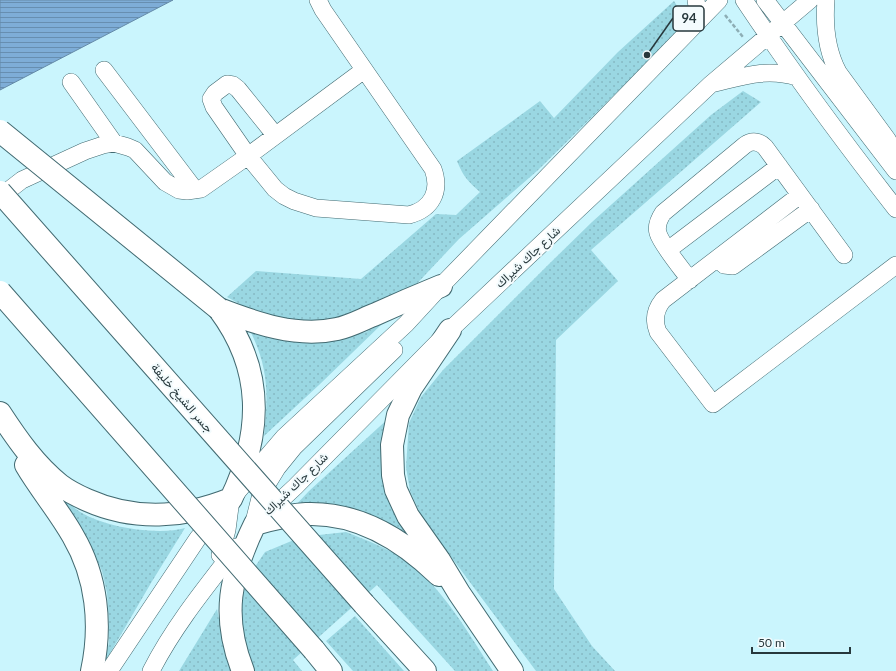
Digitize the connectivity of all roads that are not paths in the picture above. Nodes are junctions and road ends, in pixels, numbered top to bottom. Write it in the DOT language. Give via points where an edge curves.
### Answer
graph roads {
  1 [pos="318,0"];
  2 [pos="696,0"];
  3 [pos="744,0"];
  4 [pos="765,0"];
  5 [pos="810,0"];
  6 [pos="826,0"];
  7 [pos="717,2"];
  8 [pos="700,20"];
  9 [pos="783,24"];
  10 [pos="768,36"];
  11 [pos="104,70"];
  12 [pos="364,70"];
  13 [pos="797,77"];
  14 [pos="71,82"];
  15 [pos="711,84"];
  16 [pos="146,126"];
  17 [pos="0,131"];
  18 [pos="275,135"];
  19 [pos="118,144"];
  20 [pos="248,156"];
  21 [pos="779,166"];
  22 [pos="896,171"];
  23 [pos="195,190"];
  24 [pos="0,192"];
  25 [pos="800,195"];
  26 [pos="0,197"];
  27 [pos="811,209"];
  28 [pos="896,209"];
  29 [pos="668,250"];
  30 [pos="844,255"];
  31 [pos="718,258"];
  32 [pos="895,265"];
  33 [pos="690,280"];
  34 [pos="441,286"];
  35 [pos="0,292"];
  36 [pos="218,309"];
  37 [pos="406,324"];
  38 [pos="450,330"];
  39 [pos="0,413"];
  40 [pos="295,486"];
  41 [pos="51,487"];
  42 [pos="261,494"];
  43 [pos="231,499"];
  44 [pos="255,524"];
  45 [pos="227,530"];
  46 [pos="198,538"];
  47 [pos="216,574"];
  48 [pos="459,593"];
  49 [pos="92,671"];
  50 [pos="109,671"];
  51 [pos="151,671"];
  52 [pos="243,671"];
  53 [pos="331,671"];
  54 [pos="425,671"];
  55 [pos="512,671"];
  1 -- 12 [label="street"];
  2 -- 8 [label="street"];
  3 -- 10 [label="street"];
  4 -- 9 [label="street"];
  5 -- 9 [label="street, شارع جاك شيراك"];
  6 -- 22 [label="street" via="827,45 833,62 887,140"];
  7 -- 8 [label="street"];
  8 -- 34 [label="street"];
  9 -- 10 [label="street, شارع جاك شيراك"];
  9 -- 22 [label="street"];
  10 -- 13 [label="street"];
  10 -- 15 [label="street, شارع جاك شيراك"];
  11 -- 16 [label="street"];
  12 -- 18 [label="street"];
  12 -- 20 [label="street" via="433,169 435,191 433,198 423,209 402,215 305,206 275,189"];
  13 -- 15 [label="street" via="761,73"];
  13 -- 28 [label="street"];
  14 -- 19 [label="street"];
  15 -- 38 [label="street, شارع جاك شيراك"];
  16 -- 19 [label="street"];
  16 -- 23 [label="street"];
  17 -- 36 [label="highway, bridge"];
  18 -- 20 [label="street"];
  18 -- 20 [label="street" via="238,89 227,84 220,89 211,99 214,107"];
  19 -- 23 [label="street" via="135,150 165,182 179,190"];
  19 -- 26 [label="street" via="103,145 85,151 22,180"];
  20 -- 23 [label="street" via="208,185"];
  21 -- 25 [label="street"];
  21 -- 29 [label="street"];
  21 -- 29 [label="street" via="762,144 752,142 745,145 663,213 658,222 657,232"];
  24 -- 54 [label="highway, جسر الشيخ خليفة, bridge"];
  25 -- 27 [label="street"];
  25 -- 31 [label="street"];
  27 -- 30 [label="street"];
  27 -- 31 [label="street" via="733,266 724,265"];
  29 -- 33 [label="street"];
  31 -- 33 [label="street"];
  32 -- 33 [label="street" via="713,404 656,326 655,315 659,304"];
  34 -- 36 [label="highway" via="350,326 323,331 297,331 277,327"];
  34 -- 37 [label="street"];
  35 -- 53 [label="highway, bridge"];
  36 -- 43 [label="highway" via="235,332 246,359 254,401 249,451"];
  37 -- 42 [label="street" via="399,346 294,447"];
  37 -- 43 [label="street" via="284,437"];
  38 -- 40 [label="street, شارع جاك شيراك"];
  38 -- 48 [label="highway" via="404,401 394,430 392,461 396,490 408,516"];
  39 -- 41 [label="highway" via="14,434 24,462"];
  40 -- 42 [label="street"];
  40 -- 44 [label="street, شارع جاك شيراك"];
  41 -- 43 [label="highway" via="112,509 147,514 181,513"];
  41 -- 49 [label="highway" via="86,562 97,606 97,640"];
  42 -- 43 [label="street"];
  42 -- 44 [label="street"];
  43 -- 45 [label="street"];
  43 -- 46 [label="street"];
  44 -- 45 [label="street"];
  44 -- 47 [label="street, شارع جاك شيراك"];
  44 -- 48 [label="highway" via="280,517 306,514 342,517 358,522 374,528 410,549"];
  44 -- 52 [label="highway" via="240,557 230,606 233,640"];
  45 -- 46 [label="street"];
  45 -- 47 [label="street"];
  46 -- 50 [label="street"];
  47 -- 51 [label="street, شارع جاك شيراك" via="194,602"];
  48 -- 55 [label="highway"];
}
